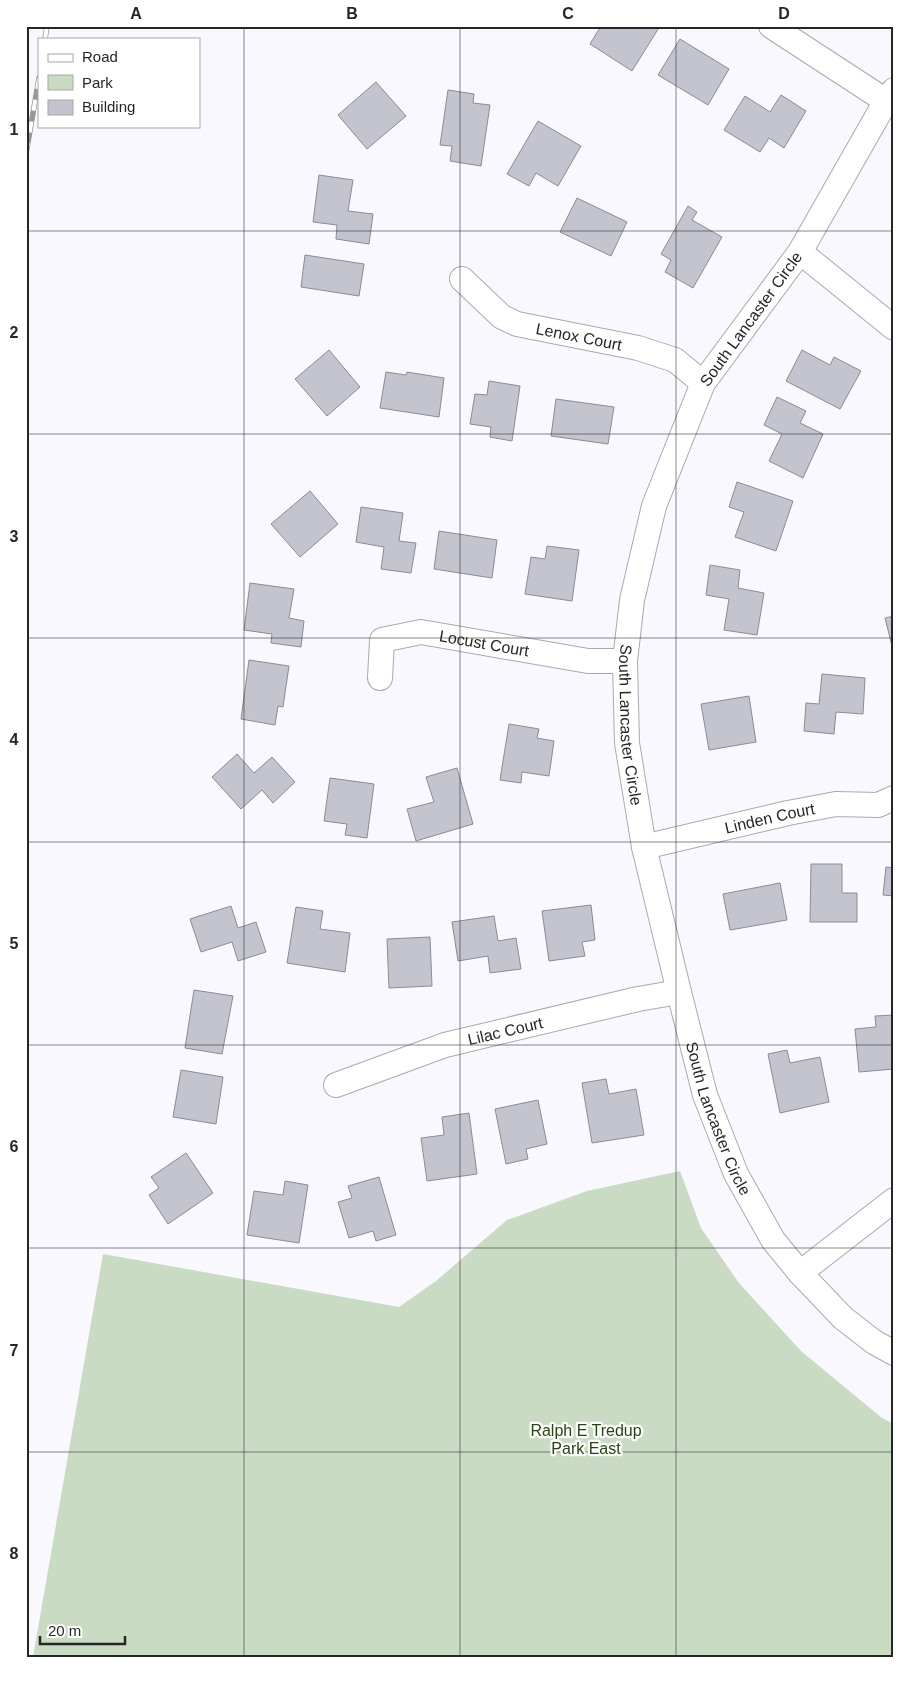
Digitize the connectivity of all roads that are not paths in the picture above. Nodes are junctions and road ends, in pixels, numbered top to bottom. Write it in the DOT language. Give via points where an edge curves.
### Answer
graph roads {
  1 [pos="771,26"];
  2 [pos="890,96"];
  3 [pos="800,252"];
  4 [pos="462,279"];
  5 [pos="894,328"];
  6 [pos="703,383"];
  7 [pos="626,661"];
  8 [pos="380,678"];
  9 [pos="894,798"];
  10 [pos="644,847"];
  11 [pos="678,992"];
  12 [pos="336,1084"];
  13 [pos="894,1200"];
  14 [pos="800,1272"];
  15 [pos="894,1353"];
  1 -- 2 [label="street"];
  2 -- 3 [label="street, South Lancaster Circle"];
  3 -- 5 [label="street"];
  3 -- 6 [label="street, South Lancaster Circle"];
  4 -- 6 [label="street, Lenox Court" via="502,317 517,324 638,348 675,360"];
  6 -- 7 [label="street, South Lancaster Circle" via="654,506 632,600"];
  7 -- 8 [label="street, Locust Court" via="588,661 421,632 382,640"];
  7 -- 10 [label="street, South Lancaster Circle" via="627,743"];
  9 -- 10 [label="street, Linden Court" via="878,805 836,804 788,813"];
  10 -- 11 [label="street, South Lancaster Circle"];
  11 -- 12 [label="street, Lilac Court" via="445,1045"];
  11 -- 14 [label="street, South Lancaster Circle" via="705,1094 736,1174 773,1240"];
  13 -- 14 [label="street"];
  14 -- 15 [label="street, South Lancaster Circle" via="843,1318"];
}
